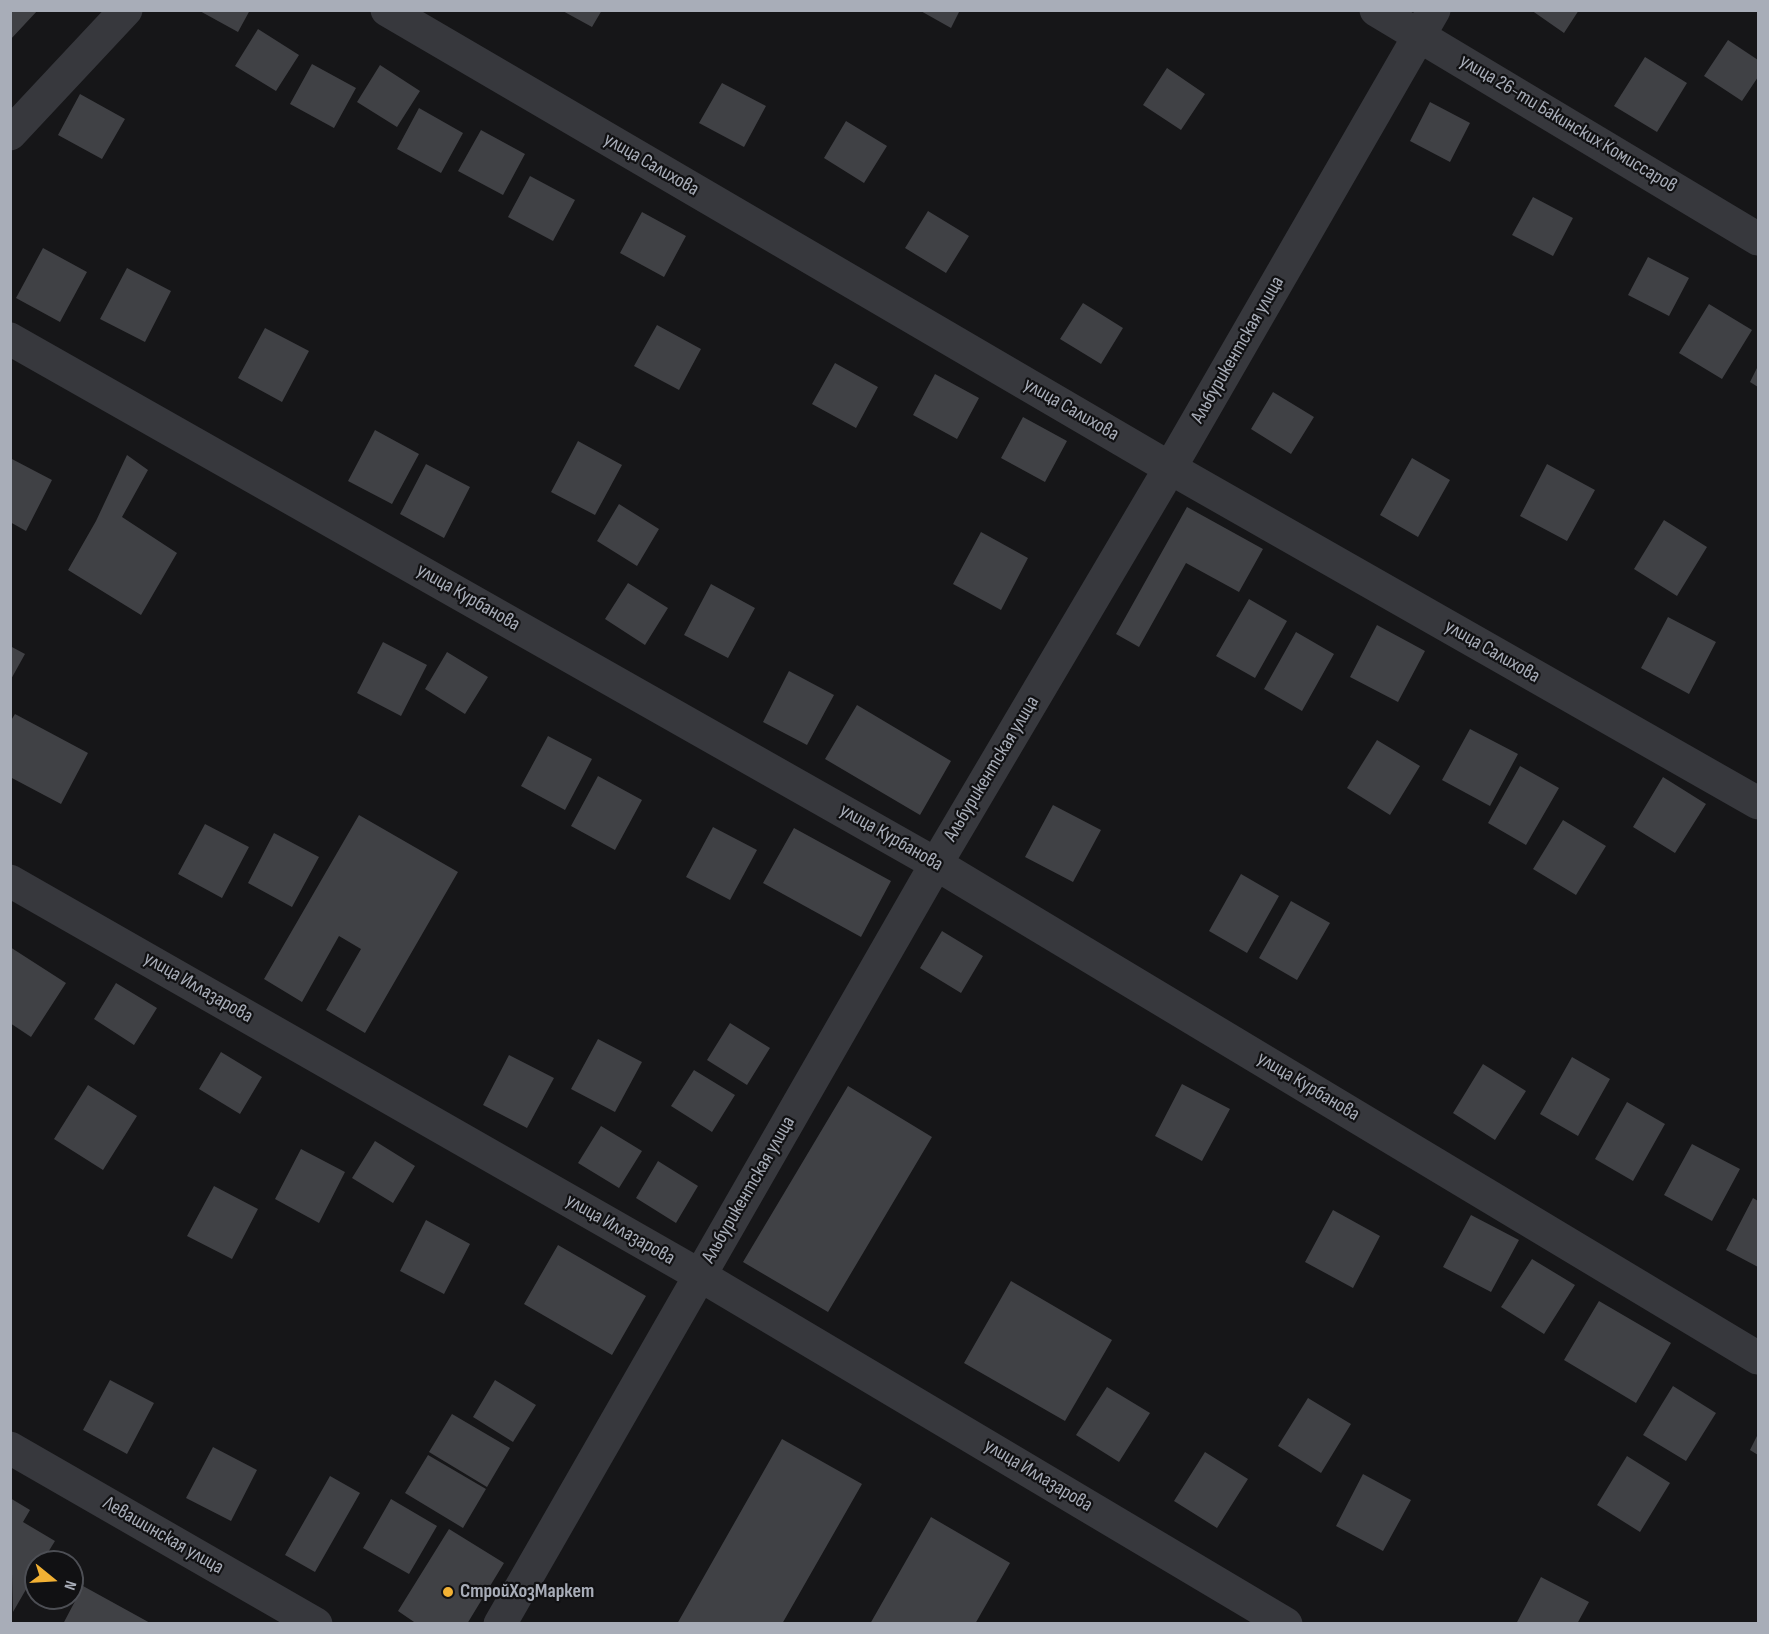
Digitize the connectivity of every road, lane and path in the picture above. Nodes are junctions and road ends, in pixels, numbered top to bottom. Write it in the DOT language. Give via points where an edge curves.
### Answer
graph roads {
  1 [pos="126,10"];
  2 [pos="387,10"];
  3 [pos="1376,10"];
  4 [pos="1427,22"];
  5 [pos="10,134"];
  6 [pos="1758,239"];
  7 [pos="10,339"];
  8 [pos="1170,468"];
  9 [pos="1758,803"];
  10 [pos="936,864"];
  11 [pos="10,881"];
  12 [pos="700,1276"];
  13 [pos="1758,1358"];
  14 [pos="10,1448"];
  15 [pos="316,1623"];
  16 [pos="500,1623"];
  17 [pos="1286,1623"];
  1 -- 5 [label="street"];
  2 -- 8 [label="street, улица Салихова"];
  3 -- 4 [label="street, улица 26-ти Бакинских Комиссаров"];
  4 -- 6 [label="street, улица 26-ти Бакинских Комиссаров"];
  4 -- 8 [label="street, Альбурикентская улица"];
  7 -- 10 [label="street, улица Курбанова"];
  8 -- 9 [label="street, улица Салихова"];
  8 -- 10 [label="street, Альбурикентская улица"];
  10 -- 12 [label="street, Альбурикентская улица"];
  10 -- 13 [label="street, улица Курбанова"];
  11 -- 12 [label="street, улица Иллазарова"];
  12 -- 16 [label="street, Альбурикентская улица"];
  12 -- 17 [label="street, улица Иллазарова"];
  14 -- 15 [label="street, Левашинская улица"];
}
